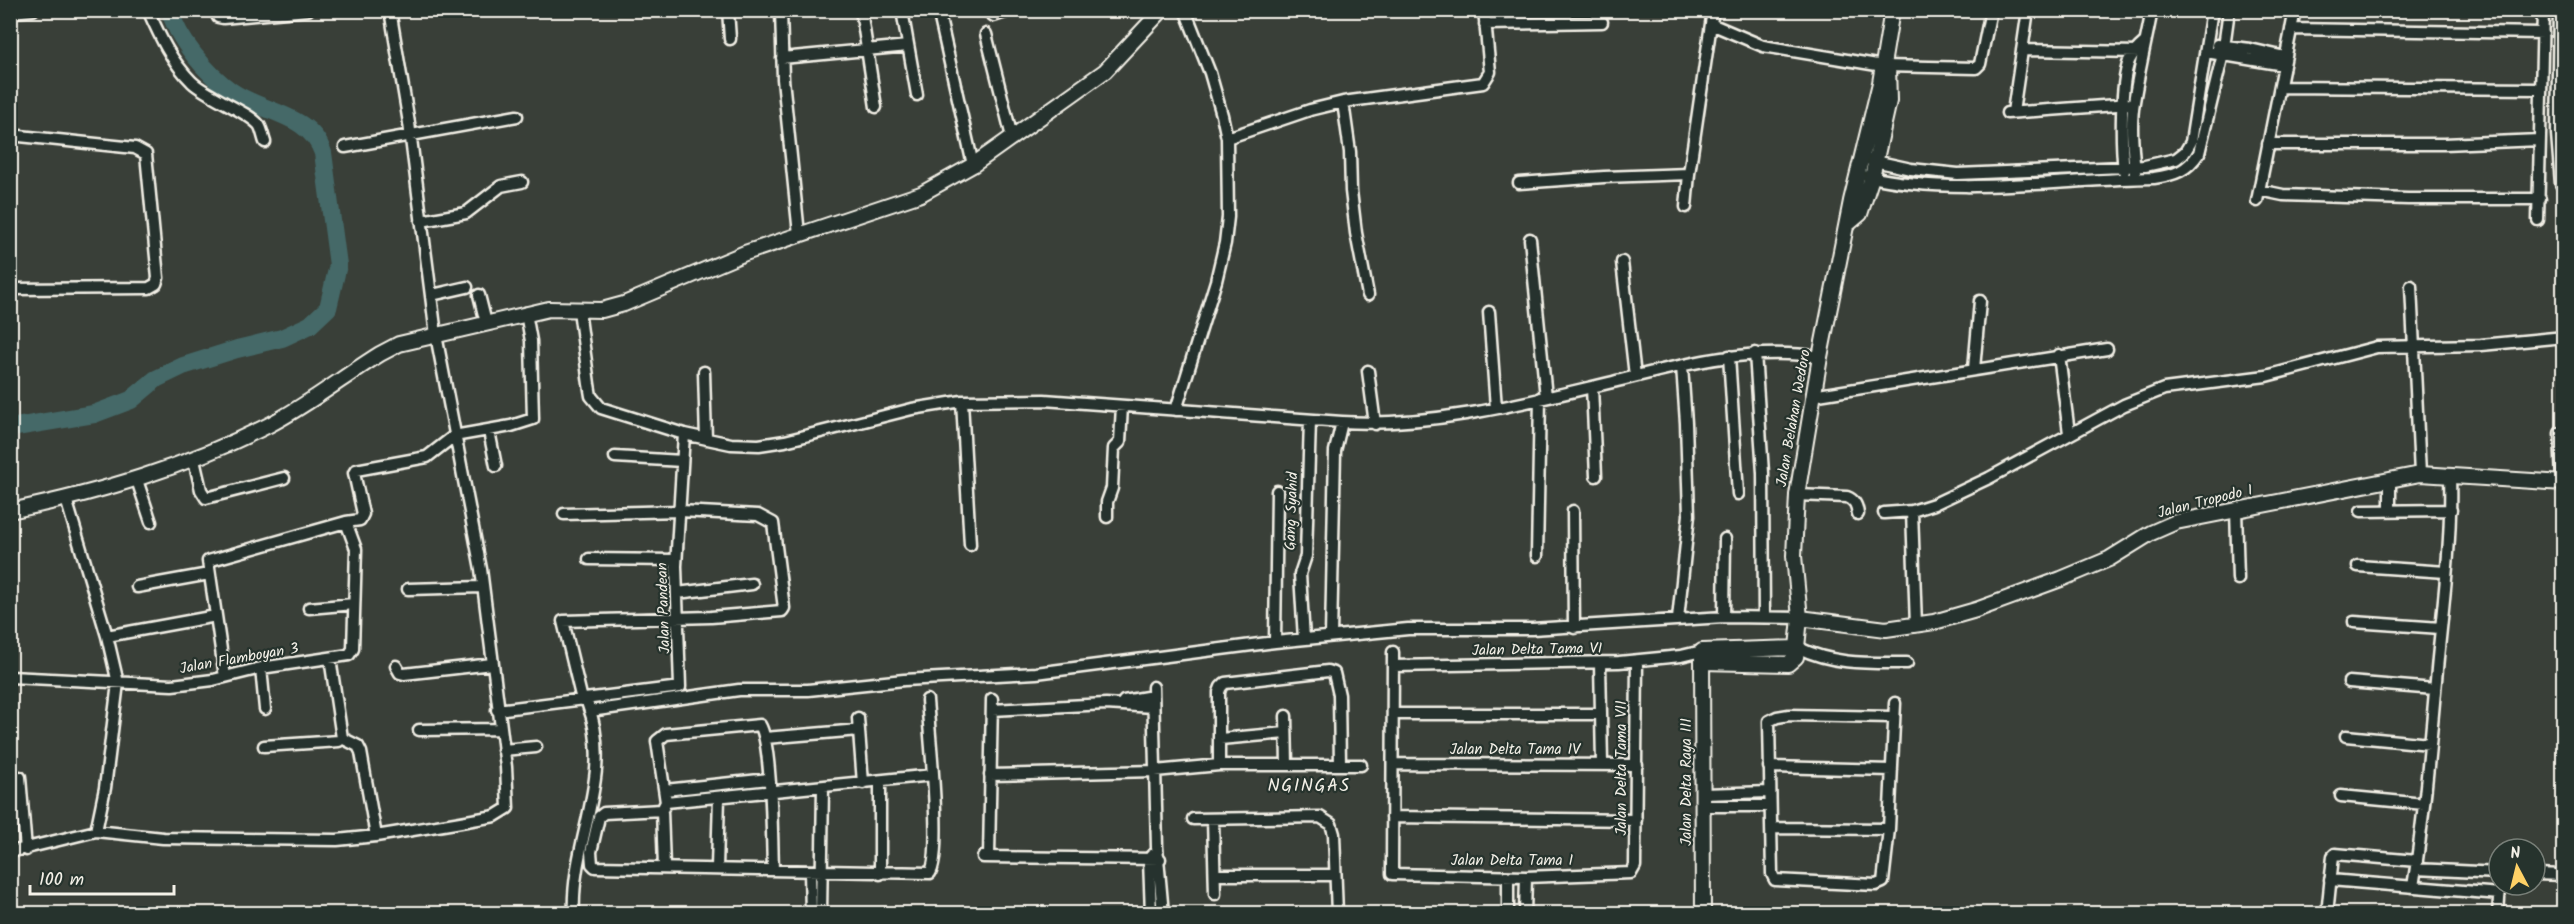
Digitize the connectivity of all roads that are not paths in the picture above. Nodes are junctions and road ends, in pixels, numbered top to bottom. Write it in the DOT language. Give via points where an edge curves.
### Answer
graph roads {
  1 [pos="33,10"];
  2 [pos="148,10"];
  3 [pos="215,10"];
  4 [pos="308,10"];
  5 [pos="390,10"];
  6 [pos="728,10"];
  7 [pos="781,10"];
  8 [pos="861,10"];
  9 [pos="938,10"];
  10 [pos="986,10"];
  11 [pos="1012,10"];
  12 [pos="1162,10"];
  13 [pos="1185,10"];
  14 [pos="1484,10"];
  15 [pos="1892,10"];
  16 [pos="1991,10"];
  17 [pos="2028,10"];
  18 [pos="2152,10"];
  19 [pos="2212,10"];
  20 [pos="2229,10"];
  21 [pos="2295,10"];
  22 [pos="2543,10"];
  23 [pos="2559,10"];
  24 [pos="10,12"];
  25 [pos="1710,15"];
  26 [pos="903,16"];
  27 [pos="1602,22"];
  28 [pos="1485,24"];
  29 [pos="2561,24"];
  30 [pos="2291,29"];
  31 [pos="2543,33"];
  32 [pos="986,34"];
  33 [pos="730,39"];
  34 [pos="909,46"];
  35 [pos="2207,48"];
  36 [pos="2141,49"];
  37 [pos="2022,50"];
  38 [pos="2224,50"];
  39 [pos="867,51"];
  40 [pos="782,58"];
  41 [pos="2284,61"];
  42 [pos="1885,66"];
  43 [pos="2561,83"];
  44 [pos="2280,87"];
  45 [pos="2540,89"];
  46 [pos="917,95"];
  47 [pos="1343,102"];
  48 [pos="2129,104"];
  49 [pos="876,107"];
  50 [pos="517,116"];
  51 [pos="2560,134"];
  52 [pos="10,135"];
  53 [pos="410,135"];
  54 [pos="1012,137"];
  55 [pos="1227,138"];
  56 [pos="2540,140"];
  57 [pos="265,142"];
  58 [pos="2268,144"];
  59 [pos="345,147"];
  60 [pos="1869,160"];
  61 [pos="973,165"];
  62 [pos="2129,166"];
  63 [pos="1689,174"];
  64 [pos="1865,176"];
  65 [pos="2130,178"];
  66 [pos="522,183"];
  67 [pos="1519,183"];
  68 [pos="2564,189"];
  69 [pos="2540,199"];
  70 [pos="1686,207"];
  71 [pos="2538,220"];
  72 [pos="421,221"];
  73 [pos="799,234"];
  74 [pos="1530,239"];
  75 [pos="1622,262"];
  76 [pos="2411,286"];
  77 [pos="466,287"];
  78 [pos="10,289"];
  79 [pos="432,295"];
  80 [pos="479,295"];
  81 [pos="1368,295"];
  82 [pos="1980,301"];
  83 [pos="579,310"];
  84 [pos="1489,312"];
  85 [pos="526,313"];
  86 [pos="486,323"];
  87 [pos="436,335"];
  88 [pos="2564,337"];
  89 [pos="2413,346"];
  90 [pos="2107,350"];
  91 [pos="1755,353"];
  92 [pos="2059,355"];
  93 [pos="1729,356"];
  94 [pos="1820,357"];
  95 [pos="1682,366"];
  96 [pos="1974,369"];
  97 [pos="1368,371"];
  98 [pos="704,372"];
  99 [pos="1635,376"];
  100 [pos="1592,387"];
  101 [pos="1812,396"];
  102 [pos="1544,398"];
  103 [pos="962,401"];
  104 [pos="1122,406"];
  105 [pos="1496,408"];
  106 [pos="1176,410"];
  107 [pos="1310,420"];
  108 [pos="1342,422"];
  109 [pos="1374,424"];
  110 [pos="489,431"];
  111 [pos="2069,433"];
  112 [pos="2560,433"];
  113 [pos="684,434"];
  114 [pos="454,436"];
  115 [pos="706,439"];
  116 [pos="615,457"];
  117 [pos="194,460"];
  118 [pos="682,461"];
  119 [pos="496,466"];
  120 [pos="2420,474"];
  121 [pos="2450,475"];
  122 [pos="1596,476"];
  123 [pos="284,478"];
  124 [pos="2390,479"];
  125 [pos="137,480"];
  126 [pos="2563,483"];
  127 [pos="1277,491"];
  128 [pos="1738,494"];
  129 [pos="1797,495"];
  130 [pos="66,499"];
  131 [pos="2236,509"];
  132 [pos="2390,510"];
  133 [pos="2451,510"];
  134 [pos="10,511"];
  135 [pos="680,511"];
  136 [pos="1573,511"];
  137 [pos="1912,511"];
  138 [pos="2361,511"];
  139 [pos="1884,513"];
  140 [pos="564,514"];
  141 [pos="1858,514"];
  142 [pos="1107,517"];
  143 [pos="151,522"];
  144 [pos="346,522"];
  145 [pos="1725,539"];
  146 [pos="970,546"];
  147 [pos="1537,556"];
  148 [pos="589,559"];
  149 [pos="676,560"];
  150 [pos="2358,567"];
  151 [pos="2446,572"];
  152 [pos="209,574"];
  153 [pos="2238,579"];
  154 [pos="752,584"];
  155 [pos="483,587"];
  156 [pos="137,588"];
  157 [pos="408,590"];
  158 [pos="677,593"];
  159 [pos="354,604"];
  160 [pos="309,608"];
  161 [pos="216,616"];
  162 [pos="1724,616"];
  163 [pos="1764,617"];
  164 [pos="1800,618"];
  165 [pos="678,619"];
  166 [pos="1678,619"];
  167 [pos="2354,622"];
  168 [pos="1916,626"];
  169 [pos="1574,628"];
  170 [pos="2441,628"];
  171 [pos="107,636"];
  172 [pos="1331,636"];
  173 [pos="1304,639"];
  174 [pos="1275,642"];
  175 [pos="1799,648"];
  176 [pos="1393,652"];
  177 [pos="1702,656"];
  178 [pos="330,658"];
  179 [pos="1636,661"];
  180 [pos="1600,663"];
  181 [pos="1907,663"];
  182 [pos="492,664"];
  183 [pos="396,666"];
  184 [pos="1393,666"];
  185 [pos="261,668"];
  186 [pos="10,677"];
  187 [pos="225,677"];
  188 [pos="2349,682"];
  189 [pos="118,683"];
  190 [pos="2435,689"];
  191 [pos="581,700"];
  192 [pos="927,700"];
  193 [pos="1895,703"];
  194 [pos="265,709"];
  195 [pos="497,710"];
  196 [pos="590,711"];
  197 [pos="1393,714"];
  198 [pos="1601,714"];
  199 [pos="1286,716"];
  200 [pos="1893,717"];
  201 [pos="501,729"];
  202 [pos="419,730"];
  203 [pos="1286,733"];
  204 [pos="2346,735"];
  205 [pos="342,738"];
  206 [pos="765,738"];
  207 [pos="1220,739"];
  208 [pos="2430,744"];
  209 [pos="264,746"];
  210 [pos="536,747"];
  211 [pos="504,750"];
  212 [pos="1393,764"];
  213 [pos="1602,764"];
  214 [pos="1219,765"];
  215 [pos="1287,765"];
  216 [pos="1340,765"];
  217 [pos="1361,765"];
  218 [pos="1637,765"];
  219 [pos="1769,767"];
  220 [pos="1892,770"];
  221 [pos="1155,771"];
  222 [pos="990,775"];
  223 [pos="933,776"];
  224 [pos="20,777"];
  225 [pos="769,779"];
  226 [pos="880,782"];
  227 [pos="863,783"];
  228 [pos="823,787"];
  229 [pos="770,792"];
  230 [pos="1770,792"];
  231 [pos="2341,796"];
  232 [pos="719,797"];
  233 [pos="1703,800"];
  234 [pos="664,801"];
  235 [pos="2424,804"];
  236 [pos="1770,806"];
  237 [pos="1392,817"];
  238 [pos="1193,819"];
  239 [pos="1213,819"];
  240 [pos="1636,820"];
  241 [pos="1771,828"];
  242 [pos="1889,829"];
  243 [pos="96,831"];
  244 [pos="376,836"];
  245 [pos="26,850"];
  246 [pos="10,852"];
  247 [pos="1156,855"];
  248 [pos="2416,865"];
  249 [pos="664,867"];
  250 [pos="717,868"];
  251 [pos="772,870"];
  252 [pos="815,872"];
  253 [pos="2487,872"];
  254 [pos="1631,873"];
  255 [pos="880,874"];
  256 [pos="1335,874"];
  257 [pos="2547,874"];
  258 [pos="2564,874"];
  259 [pos="1216,875"];
  260 [pos="1508,877"];
  261 [pos="1526,877"];
  262 [pos="2330,880"];
  263 [pos="2413,887"];
  264 [pos="2487,890"];
  265 [pos="1215,894"];
  266 [pos="2499,897"];
  267 [pos="160,914"];
  268 [pos="180,914"];
  269 [pos="574,914"];
  270 [pos="810,914"];
  271 [pos="821,914"];
  272 [pos="1150,914"];
  273 [pos="1163,914"];
  274 [pos="1337,914"];
  275 [pos="1508,914"];
  276 [pos="1526,914"];
  277 [pos="1703,914"];
  278 [pos="2327,914"];
  279 [pos="2498,914"];
  1 -- 24 [label="street"];
  2 -- 57 [label="street" via="175,63 202,89 257,123"];
  3 -- 4 [label="street" via="223,18"];
  5 -- 53 [label="street"];
  6 -- 33 [label="street"];
  7 -- 40 [label="street"];
  8 -- 39 [label="street"];
  9 -- 61 [label="street"];
  10 -- 11 [label="street" via="994,16"];
  12 -- 54 [label="street" via="1105,71"];
  13 -- 55 [label="street" via="1217,95"];
  14 -- 28 [label="street"];
  15 -- 42 [label="street, Jalan Belahan Wedoro"];
  16 -- 42 [label="street" via="1978,67"];
  17 -- 37 [label="street"];
  18 -- 36 [label="street"];
  19 -- 35 [label="street"];
  20 -- 38 [label="street"];
  21 -- 30 [label="street"];
  22 -- 31 [label="street"];
  23 -- 29 [label="street"];
  25 -- 42 [label="street" via="1763,46"];
  25 -- 63 [label="street"];
  26 -- 34 [label="street"];
  27 -- 28 [label="street"];
  28 -- 47 [label="street" via="1490,72 1483,83"];
  29 -- 43 [label="street"];
  30 -- 31 [label="street"];
  30 -- 41 [label="street"];
  31 -- 45 [label="street"];
  32 -- 54 [label="street"];
  34 -- 39 [label="street"];
  34 -- 46 [label="street"];
  35 -- 38 [label="street"];
  35 -- 62 [label="street" via="2188,148 2168,162"];
  36 -- 37 [label="street"];
  36 -- 48 [label="street"];
  37 -- 48 [label="street" via="2010,112"];
  38 -- 41 [label="street"];
  38 -- 65 [label="street" via="2199,153 2191,165 2166,177"];
  39 -- 40 [label="street"];
  39 -- 49 [label="street"];
  40 -- 73 [label="street"];
  41 -- 44 [label="street"];
  42 -- 60 [label="street, Jalan Belahan Wedoro" via="1885,84"];
  43 -- 51 [label="street"];
  44 -- 45 [label="street"];
  44 -- 58 [label="street"];
  45 -- 56 [label="street"];
  47 -- 55 [label="street"];
  47 -- 81 [label="street" via="1356,233"];
  48 -- 62 [label="street"];
  50 -- 53 [label="street"];
  51 -- 68 [label="street"];
  52 -- 78 [label="street" via="135,148 146,154 158,278 149,288"];
  53 -- 59 [label="street"];
  53 -- 72 [label="street"];
  54 -- 61 [label="street"];
  55 -- 106 [label="street" via="1225,243"];
  56 -- 58 [label="street"];
  56 -- 69 [label="street"];
  58 -- 69 [label="street" via="2258,195"];
  60 -- 62 [label="street" via="1958,174"];
  60 -- 64 [label="street, Jalan Belahan Wedoro"];
  61 -- 73 [label="street" via="906,200"];
  62 -- 65 [label="street"];
  63 -- 67 [label="street"];
  63 -- 70 [label="street"];
  64 -- 65 [label="street" via="1965,186"];
  64 -- 94 [label="street, Jalan Belahan Wedoro" via="1851,201"];
  66 -- 72 [label="street" via="503,185 466,213"];
  69 -- 71 [label="street"];
  72 -- 79 [label="street"];
  73 -- 83 [label="street" via="624,304 596,311"];
  74 -- 102 [label="street"];
  75 -- 99 [label="street"];
  76 -- 89 [label="street"];
  77 -- 79 [label="street"];
  79 -- 87 [label="street"];
  80 -- 86 [label="street"];
  82 -- 96 [label="street"];
  83 -- 85 [label="street" via="559,308"];
  83 -- 113 [label="street" via="589,384 596,403 609,411"];
  84 -- 105 [label="street"];
  85 -- 86 [label="street"];
  85 -- 110 [label="street" via="531,341 533,419"];
  86 -- 87 [label="street"];
  87 -- 114 [label="street"];
  87 -- 117 [label="street" via="389,349 271,424"];
  88 -- 89 [label="street" via="2481,345"];
  89 -- 111 [label="street" via="2377,347 2266,376 2164,389"];
  89 -- 120 [label="street"];
  90 -- 92 [label="street"];
  91 -- 93 [label="street"];
  91 -- 94 [label="street"];
  91 -- 163 [label="street" via="1763,473"];
  92 -- 96 [label="street"];
  92 -- 111 [label="street"];
  93 -- 95 [label="street"];
  93 -- 128 [label="street"];
  94 -- 101 [label="street, Jalan Belahan Wedoro"];
  95 -- 99 [label="street"];
  95 -- 166 [label="street" via="1689,515"];
  96 -- 101 [label="street"];
  97 -- 109 [label="street"];
  98 -- 115 [label="street"];
  99 -- 100 [label="street"];
  100 -- 102 [label="street"];
  100 -- 122 [label="street"];
  101 -- 129 [label="street, Jalan Belahan Wedoro"];
  102 -- 105 [label="street"];
  102 -- 147 [label="street"];
  103 -- 104 [label="street" via="1044,400"];
  103 -- 115 [label="street" via="901,411 759,445"];
  103 -- 146 [label="street"];
  104 -- 106 [label="street"];
  104 -- 142 [label="street"];
  105 -- 109 [label="street"];
  106 -- 107 [label="street"];
  107 -- 108 [label="street"];
  107 -- 173 [label="street, Gang Syahid" via="1306,556 1300,574"];
  108 -- 109 [label="street"];
  108 -- 172 [label="street" via="1335,452"];
  110 -- 114 [label="street"];
  110 -- 119 [label="street"];
  111 -- 137 [label="street" via="1972,487"];
  112 -- 126 [label="street"];
  113 -- 115 [label="street"];
  113 -- 118 [label="street, Jalan Pandean"];
  114 -- 144 [label="street" via="427,457 356,471 363,516"];
  114 -- 155 [label="street"];
  116 -- 118 [label="street"];
  117 -- 123 [label="street" via="206,498"];
  117 -- 125 [label="street"];
  118 -- 135 [label="street, Jalan Pandean"];
  120 -- 121 [label="street, Jalan Tropodo I"];
  120 -- 124 [label="street, Jalan Tropodo I"];
  121 -- 126 [label="street, Jalan Tropodo I"];
  121 -- 133 [label="street"];
  124 -- 131 [label="street, Jalan Tropodo I"];
  124 -- 132 [label="street"];
  125 -- 130 [label="street"];
  125 -- 143 [label="street"];
  127 -- 174 [label="street"];
  129 -- 141 [label="street" via="1847,497 1856,505"];
  129 -- 164 [label="street, Jalan Belahan Wedoro" via="1794,556"];
  130 -- 134 [label="street"];
  130 -- 171 [label="street"];
  131 -- 153 [label="street"];
  131 -- 168 [label="street, Jalan Tropodo I" via="2163,527 2109,559 2061,579 1976,610"];
  132 -- 133 [label="street"];
  132 -- 138 [label="street"];
  133 -- 151 [label="street"];
  135 -- 140 [label="street"];
  135 -- 149 [label="street, Jalan Pandean"];
  135 -- 165 [label="street" via="768,518 773,523 783,611"];
  136 -- 169 [label="street"];
  137 -- 139 [label="street"];
  137 -- 168 [label="street"];
  144 -- 152 [label="street" via="209,560"];
  144 -- 159 [label="street" via="356,549"];
  145 -- 162 [label="street"];
  148 -- 149 [label="street"];
  149 -- 158 [label="street, Jalan Pandean"];
  150 -- 151 [label="street"];
  151 -- 170 [label="street"];
  152 -- 156 [label="street"];
  152 -- 161 [label="street"];
  154 -- 158 [label="street"];
  155 -- 157 [label="street"];
  155 -- 182 [label="street"];
  158 -- 165 [label="street, Jalan Pandean"];
  159 -- 160 [label="street"];
  159 -- 178 [label="street" via="352,652"];
  161 -- 171 [label="street"];
  161 -- 187 [label="street"];
  162 -- 163 [label="street"];
  162 -- 166 [label="street"];
  163 -- 164 [label="street"];
  164 -- 168 [label="street, Jalan Tropodo I" via="1886,629"];
  164 -- 175 [label="street, Jalan Belahan Wedoro"];
  165 -- 191 [label="street, Jalan Pandean" via="680,687"];
  165 -- 191 [label="street" via="563,621"];
  166 -- 169 [label="street"];
  167 -- 170 [label="street"];
  169 -- 172 [label="street" via="1438,627"];
  170 -- 190 [label="street"];
  171 -- 189 [label="street"];
  172 -- 173 [label="street"];
  173 -- 174 [label="street"];
  174 -- 196 [label="street" via="1036,673 808,690 739,690"];
  175 -- 177 [label="street" via="1788,664"];
  175 -- 181 [label="street" via="1841,662"];
  176 -- 184 [label="street"];
  177 -- 179 [label="street, Jalan Delta Tama VI"];
  177 -- 233 [label="street, Jalan Delta Raya III"];
  178 -- 185 [label="street, Jalan Flamboyan 3"];
  178 -- 205 [label="street"];
  179 -- 180 [label="street, Jalan Delta Tama VI"];
  179 -- 218 [label="street, Jalan Delta Tama VII"];
  180 -- 184 [label="street, Jalan Delta Tama VI"];
  180 -- 198 [label="street"];
  182 -- 183 [label="street" via="404,674"];
  182 -- 195 [label="street"];
  184 -- 197 [label="street"];
  185 -- 187 [label="street, Jalan Flamboyan 3"];
  185 -- 194 [label="street"];
  186 -- 189 [label="street, Jalan Flamboyan 3"];
  187 -- 189 [label="street, Jalan Flamboyan 3" via="172,685"];
  188 -- 190 [label="street"];
  189 -- 243 [label="street"];
  190 -- 208 [label="street"];
  191 -- 195 [label="street"];
  191 -- 196 [label="street"];
  192 -- 223 [label="street"];
  193 -- 200 [label="street"];
  195 -- 201 [label="street"];
  196 -- 269 [label="street" via="597,752 596,778 577,874"];
  197 -- 198 [label="street"];
  197 -- 212 [label="street"];
  198 -- 213 [label="street"];
  199 -- 203 [label="street"];
  200 -- 219 [label="street" via="1774,718 1768,723"];
  200 -- 220 [label="street"];
  201 -- 202 [label="street"];
  201 -- 211 [label="street"];
  203 -- 207 [label="street"];
  203 -- 215 [label="street"];
  204 -- 208 [label="street"];
  205 -- 209 [label="street"];
  205 -- 244 [label="street" via="358,746 361,752"];
  206 -- 225 [label="street"];
  206 -- 227 [label="street" via="858,724"];
  206 -- 234 [label="street" via="762,728 755,724 662,736 657,741"];
  207 -- 214 [label="street"];
  207 -- 216 [label="street" via="1219,692 1223,685 1331,671 1339,694"];
  208 -- 235 [label="street"];
  210 -- 211 [label="street"];
  211 -- 244 [label="street" via="509,804 506,810 495,816"];
  212 -- 213 [label="street, Jalan Delta Tama IV"];
  212 -- 237 [label="street"];
  213 -- 218 [label="street, Jalan Delta Tama IV"];
  214 -- 215 [label="street"];
  214 -- 221 [label="street"];
  215 -- 216 [label="street"];
  216 -- 217 [label="street"];
  218 -- 240 [label="street, Jalan Delta Tama VII"];
  219 -- 220 [label="street"];
  219 -- 230 [label="street"];
  220 -- 242 [label="street"];
  221 -- 222 [label="street"];
  221 -- 222 [label="street" via="1153,697 1106,704 992,704"];
  221 -- 247 [label="street"];
  222 -- 247 [label="street" via="986,857"];
  223 -- 226 [label="street"];
  223 -- 255 [label="street" via="932,871"];
  224 -- 245 [label="street"];
  225 -- 229 [label="street"];
  225 -- 234 [label="street"];
  226 -- 227 [label="street"];
  226 -- 255 [label="street"];
  227 -- 228 [label="street"];
  228 -- 229 [label="street"];
  228 -- 252 [label="street"];
  229 -- 232 [label="street"];
  229 -- 251 [label="street"];
  230 -- 233 [label="street"];
  230 -- 236 [label="street"];
  231 -- 235 [label="street"];
  232 -- 234 [label="street"];
  232 -- 250 [label="street"];
  233 -- 236 [label="street"];
  233 -- 277 [label="street, Jalan Delta Raya III"];
  234 -- 249 [label="street"];
  234 -- 249 [label="street" via="601,814 591,860 595,867"];
  235 -- 248 [label="street"];
  236 -- 241 [label="street"];
  237 -- 240 [label="street"];
  237 -- 260 [label="street, Jalan Delta Tama I" via="1392,874"];
  238 -- 239 [label="street"];
  239 -- 256 [label="street" via="1323,818 1334,834"];
  239 -- 259 [label="street"];
  240 -- 254 [label="street, Jalan Delta Tama VII" via="1635,866"];
  241 -- 242 [label="street"];
  241 -- 242 [label="street" via="1774,880 1876,885 1886,878"];
  243 -- 244 [label="street" via="162,838 337,840"];
  243 -- 245 [label="street"];
  245 -- 246 [label="street"];
  247 -- 272 [label="street"];
  247 -- 273 [label="street"];
  248 -- 253 [label="street"];
  248 -- 262 [label="street" via="2336,854 2332,856"];
  248 -- 263 [label="street"];
  249 -- 250 [label="street"];
  250 -- 251 [label="street"];
  251 -- 252 [label="street"];
  252 -- 255 [label="street"];
  252 -- 270 [label="street"];
  252 -- 271 [label="street"];
  254 -- 261 [label="street, Jalan Delta Tama I"];
  256 -- 259 [label="street"];
  256 -- 274 [label="street"];
  257 -- 258 [label="street"];
  259 -- 265 [label="street"];
  260 -- 261 [label="street, Jalan Delta Tama I"];
  260 -- 275 [label="street"];
  261 -- 276 [label="street"];
  262 -- 263 [label="street"];
  262 -- 278 [label="street"];
  263 -- 264 [label="street"];
  266 -- 279 [label="street"];
  267 -- 268 [label="street"];
}
